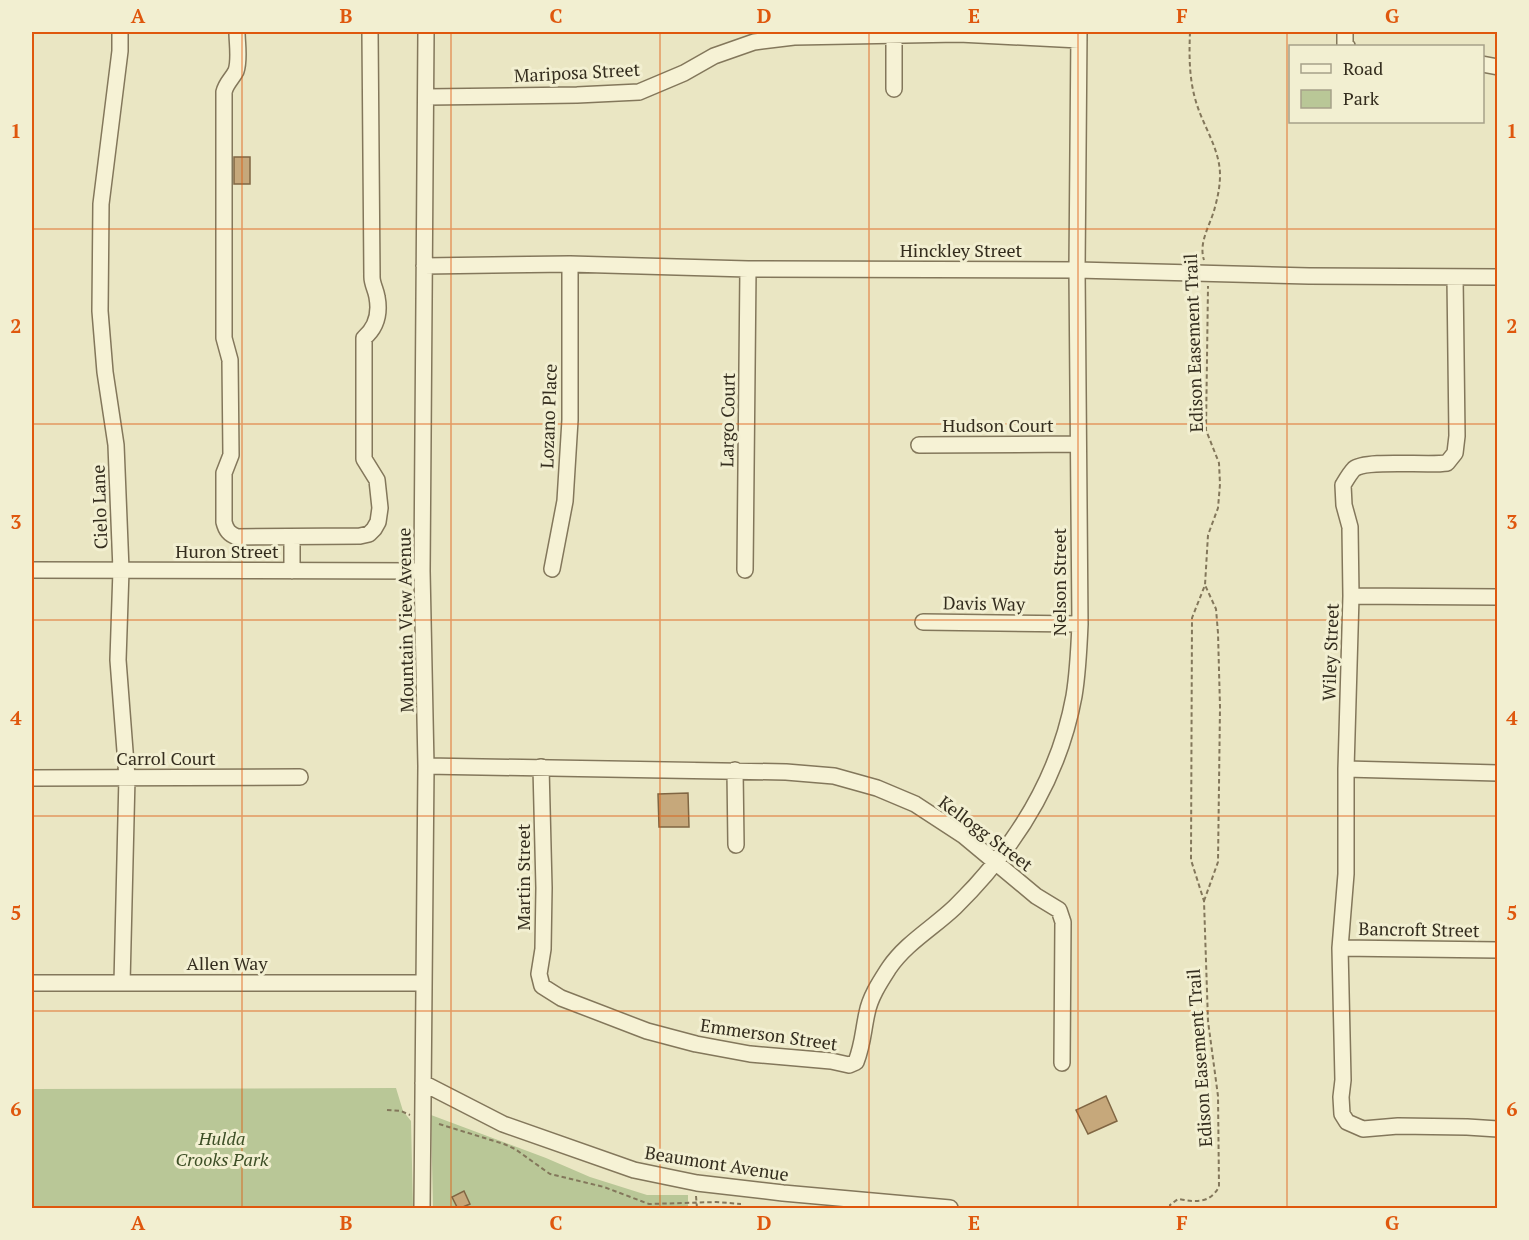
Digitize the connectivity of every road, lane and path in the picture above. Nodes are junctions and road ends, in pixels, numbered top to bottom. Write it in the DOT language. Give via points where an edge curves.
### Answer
graph roads {
  1 [pos="120,32"];
  2 [pos="237,32"];
  3 [pos="370,32"];
  4 [pos="426,32"];
  5 [pos="1190,32"];
  6 [pos="894,34"];
  7 [pos="1079,36"];
  8 [pos="894,89"];
  9 [pos="427,97"];
  10 [pos="570,264"];
  11 [pos="424,266"];
  12 [pos="748,269"];
  13 [pos="1077,270"];
  14 [pos="1208,273"];
  15 [pos="1497,276"];
  16 [pos="1455,277"];
  17 [pos="1078,444"];
  18 [pos="919,445"];
  19 [pos="292,537"];
  20 [pos="552,569"];
  21 [pos="32,570"];
  22 [pos="121,570"];
  23 [pos="746,570"];
  24 [pos="292,571"];
  25 [pos="422,571"];
  26 [pos="1205,585"];
  27 [pos="1351,596"];
  28 [pos="1497,597"];
  29 [pos="923,622"];
  30 [pos="1080,624"];
  31 [pos="426,766"];
  32 [pos="541,766"];
  33 [pos="735,770"];
  34 [pos="1346,770"];
  35 [pos="1497,773"];
  36 [pos="127,777"];
  37 [pos="300,777"];
  38 [pos="32,778"];
  39 [pos="736,845"];
  40 [pos="996,863"];
  41 [pos="1204,901"];
  42 [pos="1340,948"];
  43 [pos="1497,950"];
  44 [pos="32,983"];
  45 [pos="122,983"];
  46 [pos="423,983"];
  47 [pos="542,986"];
  48 [pos="856,1062"];
  49 [pos="1062,1063"];
  50 [pos="423,1083"];
  51 [pos="439,1124"];
  52 [pos="1497,1129"];
  53 [pos="674,1204"];
  54 [pos="748,1204"];
  55 [pos="422,1209"];
  56 [pos="674,1209"];
  57 [pos="950,1209"];
  58 [pos="1170,1209"];
  1 -- 22 [label="street, Cielo Lane" via="101,204 100,311 116,445"];
  2 -- 19 [label="street" via="237,67 224,92 224,338 230,360 231,431 231,455 224,473 224,522 226,529 237,537"];
  3 -- 19 [label="street" via="372,277 378,316 364,338 364,459 377,480 378,522 369,534"];
  4 -- 9 [label="street, Mountain View Avenue"];
  5 -- 14 [label="path, Edison Easement Trail" via="1191,81 1220,172 1202,254"];
  6 -- 7 [label="street, Mariposa Street"];
  6 -- 8 [label="street"];
  6 -- 9 [label="street, Mariposa Street" via="754,42 714,56 639,92"];
  7 -- 13 [label="street, Nelson Street"];
  9 -- 11 [label="street, Mountain View Avenue"];
  10 -- 11 [label="street, Hinckley Street"];
  10 -- 12 [label="street, Hinckley Street"];
  10 -- 20 [label="street, Lozano Place" via="570,420 564,501"];
  11 -- 25 [label="street, Mountain View Avenue"];
  12 -- 13 [label="street, Hinckley Street"];
  12 -- 23 [label="street, Largo Court"];
  13 -- 14 [label="street, Hinckley Street"];
  13 -- 17 [label="street, Nelson Street"];
  14 -- 16 [label="street, Hinckley Street"];
  14 -- 26 [label="path, Edison Easement Trail" via="1206,430 1219,463 1220,484 1218,508 1208,535"];
  15 -- 16 [label="street, Hinckley Street"];
  16 -- 27 [label="street, Wiley Street" via="1455,453 1447,463 1435,465 1373,464 1355,468 1343,484 1350,527"];
  17 -- 18 [label="street, Hudson Court"];
  17 -- 30 [label="street, Nelson Street"];
  19 -- 24 [label="street"];
  21 -- 22 [label="street, Huron Street"];
  22 -- 24 [label="street, Huron Street"];
  22 -- 36 [label="street, Cielo Lane" via="118,660"];
  24 -- 25 [label="street, Huron Street"];
  25 -- 31 [label="street, Mountain View Avenue"];
  26 -- 41 [label="path, Edison Easement Trail" via="1192,618 1191,860"];
  26 -- 41 [label="path, Edison Easement Trail" via="1216,609 1220,707 1218,862"];
  27 -- 28 [label="street"];
  27 -- 34 [label="street, Wiley Street"];
  29 -- 30 [label="street, Davis Way"];
  30 -- 40 [label="street, Nelson Street" via="1074,696 1060,747 1045,787"];
  31 -- 32 [label="street, Kellogg Street"];
  31 -- 46 [label="street, Mountain View Avenue"];
  32 -- 33 [label="street, Kellogg Street"];
  32 -- 47 [label="street, Martin Street"];
  33 -- 39 [label="street"];
  33 -- 40 [label="street, Kellogg Street" via="834,776 877,788 923,809"];
  34 -- 35 [label="street"];
  34 -- 42 [label="street, Wiley Street" via="1346,874"];
  36 -- 37 [label="street, Carrol Court"];
  36 -- 38 [label="street, Carrol Court"];
  36 -- 45 [label="street, Cielo Lane"];
  40 -- 48 [label="street, Nelson Street" via="890,967 867,1011 863,1044"];
  40 -- 49 [label="street, Kellogg Street" via="1059,910 1063,922"];
  41 -- 58 [label="path, Edison Easement Trail" via="1208,1021 1218,1096 1219,1187 1208,1200 1178,1199"];
  42 -- 43 [label="street, Bancroft Street"];
  42 -- 52 [label="street, Wiley Street" via="1341,1097 1347,1122 1363,1129"];
  44 -- 45 [label="street, Allen Way"];
  45 -- 46 [label="street, Allen Way"];
  46 -- 50 [label="street, Mountain View Avenue"];
  47 -- 48 [label="street, Emmerson Street" via="561,998 647,1031 696,1044 750,1054 849,1065"];
  50 -- 55 [label="street, Mountain View Avenue"];
  50 -- 57 [label="street, Beaumont Avenue" via="503,1124 633,1170 697,1183"];
  51 -- 53 [label="path" via="516,1149 550,1174 604,1187 649,1204"];
  53 -- 54 [label="path"];
  53 -- 56 [label="path"];
}
